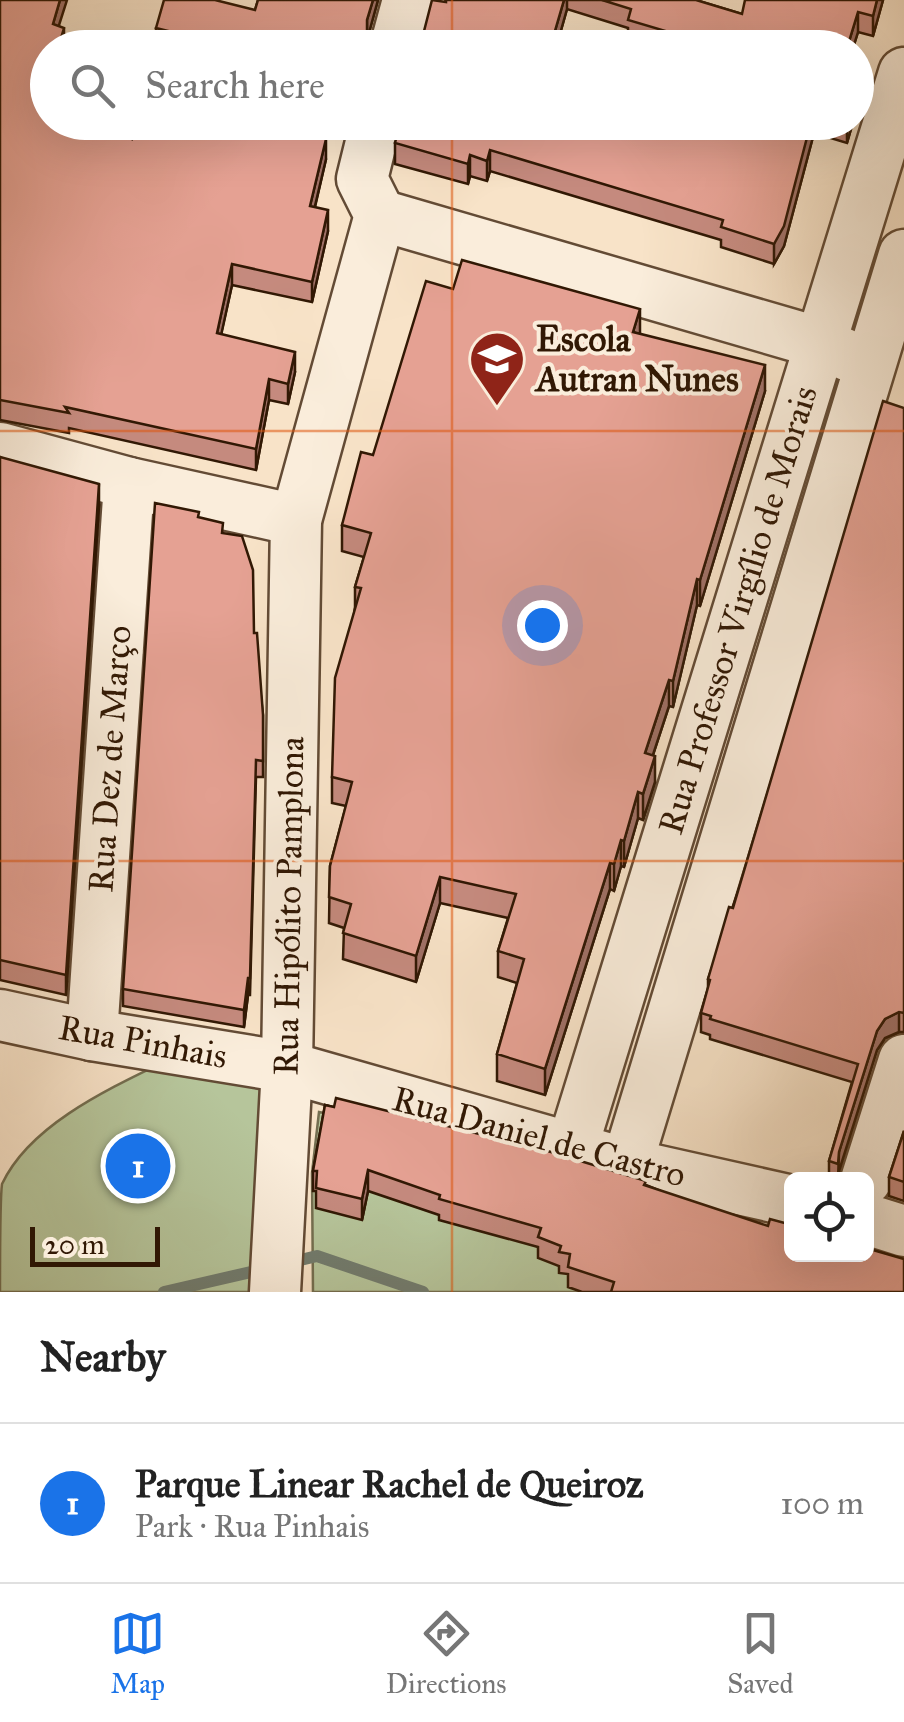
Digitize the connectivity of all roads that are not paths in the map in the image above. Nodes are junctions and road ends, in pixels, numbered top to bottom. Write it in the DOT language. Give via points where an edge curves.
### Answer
graph roads {
  1 [pos="408,0"];
  2 [pos="400,30"];
  3 [pos="904,73"];
  4 [pos="372,140"];
  5 [pos="380,214"];
  6 [pos="904,254"];
  7 [pos="820,343"];
  8 [pos="887,370"];
  9 [pos="0,448"];
  10 [pos="129,482"];
  11 [pos="296,520"];
  12 [pos="0,1015"];
  13 [pos="92,1035"];
  14 [pos="904,1060"];
  15 [pos="287,1067"];
  16 [pos="572,1148"];
  17 [pos="627,1164"];
  18 [pos="869,1172"];
  19 [pos="784,1199"];
  20 [pos="874,1222"];
  21 [pos="904,1231"];
  22 [pos="275,1292"];
  1 -- 2 [label="street"];
  3 -- 7 [label="street, Rua Professor Virgílio de Morais"];
  4 -- 5 [label="street" via="362,179"];
  5 -- 7 [label="street"];
  5 -- 11 [label="street, Rua Hipólito Pamplona"];
  6 -- 8 [label="street, Rua Professor Virgílio de Morais"];
  7 -- 8 [label="street"];
  7 -- 16 [label="street, Rua Professor Virgílio de Morais"];
  8 -- 17 [label="street, Rua Professor Virgílio de Morais"];
  9 -- 10 [label="street"];
  10 -- 11 [label="street"];
  10 -- 13 [label="street, Rua Dez de Março"];
  11 -- 15 [label="street, Rua Hipólito Pamplona"];
  12 -- 13 [label="street, Rua Pinhais"];
  13 -- 15 [label="street, Rua Pinhais"];
  14 -- 18 [label="street"];
  15 -- 16 [label="street, Rua Daniel de Castro"];
  15 -- 22 [label="street, Rua Hipólito Pamplona"];
  16 -- 17 [label="street, Rua Daniel de Castro"];
  17 -- 19 [label="street, Rua Daniel de Castro"];
  20 -- 21 [label="street"];
}
